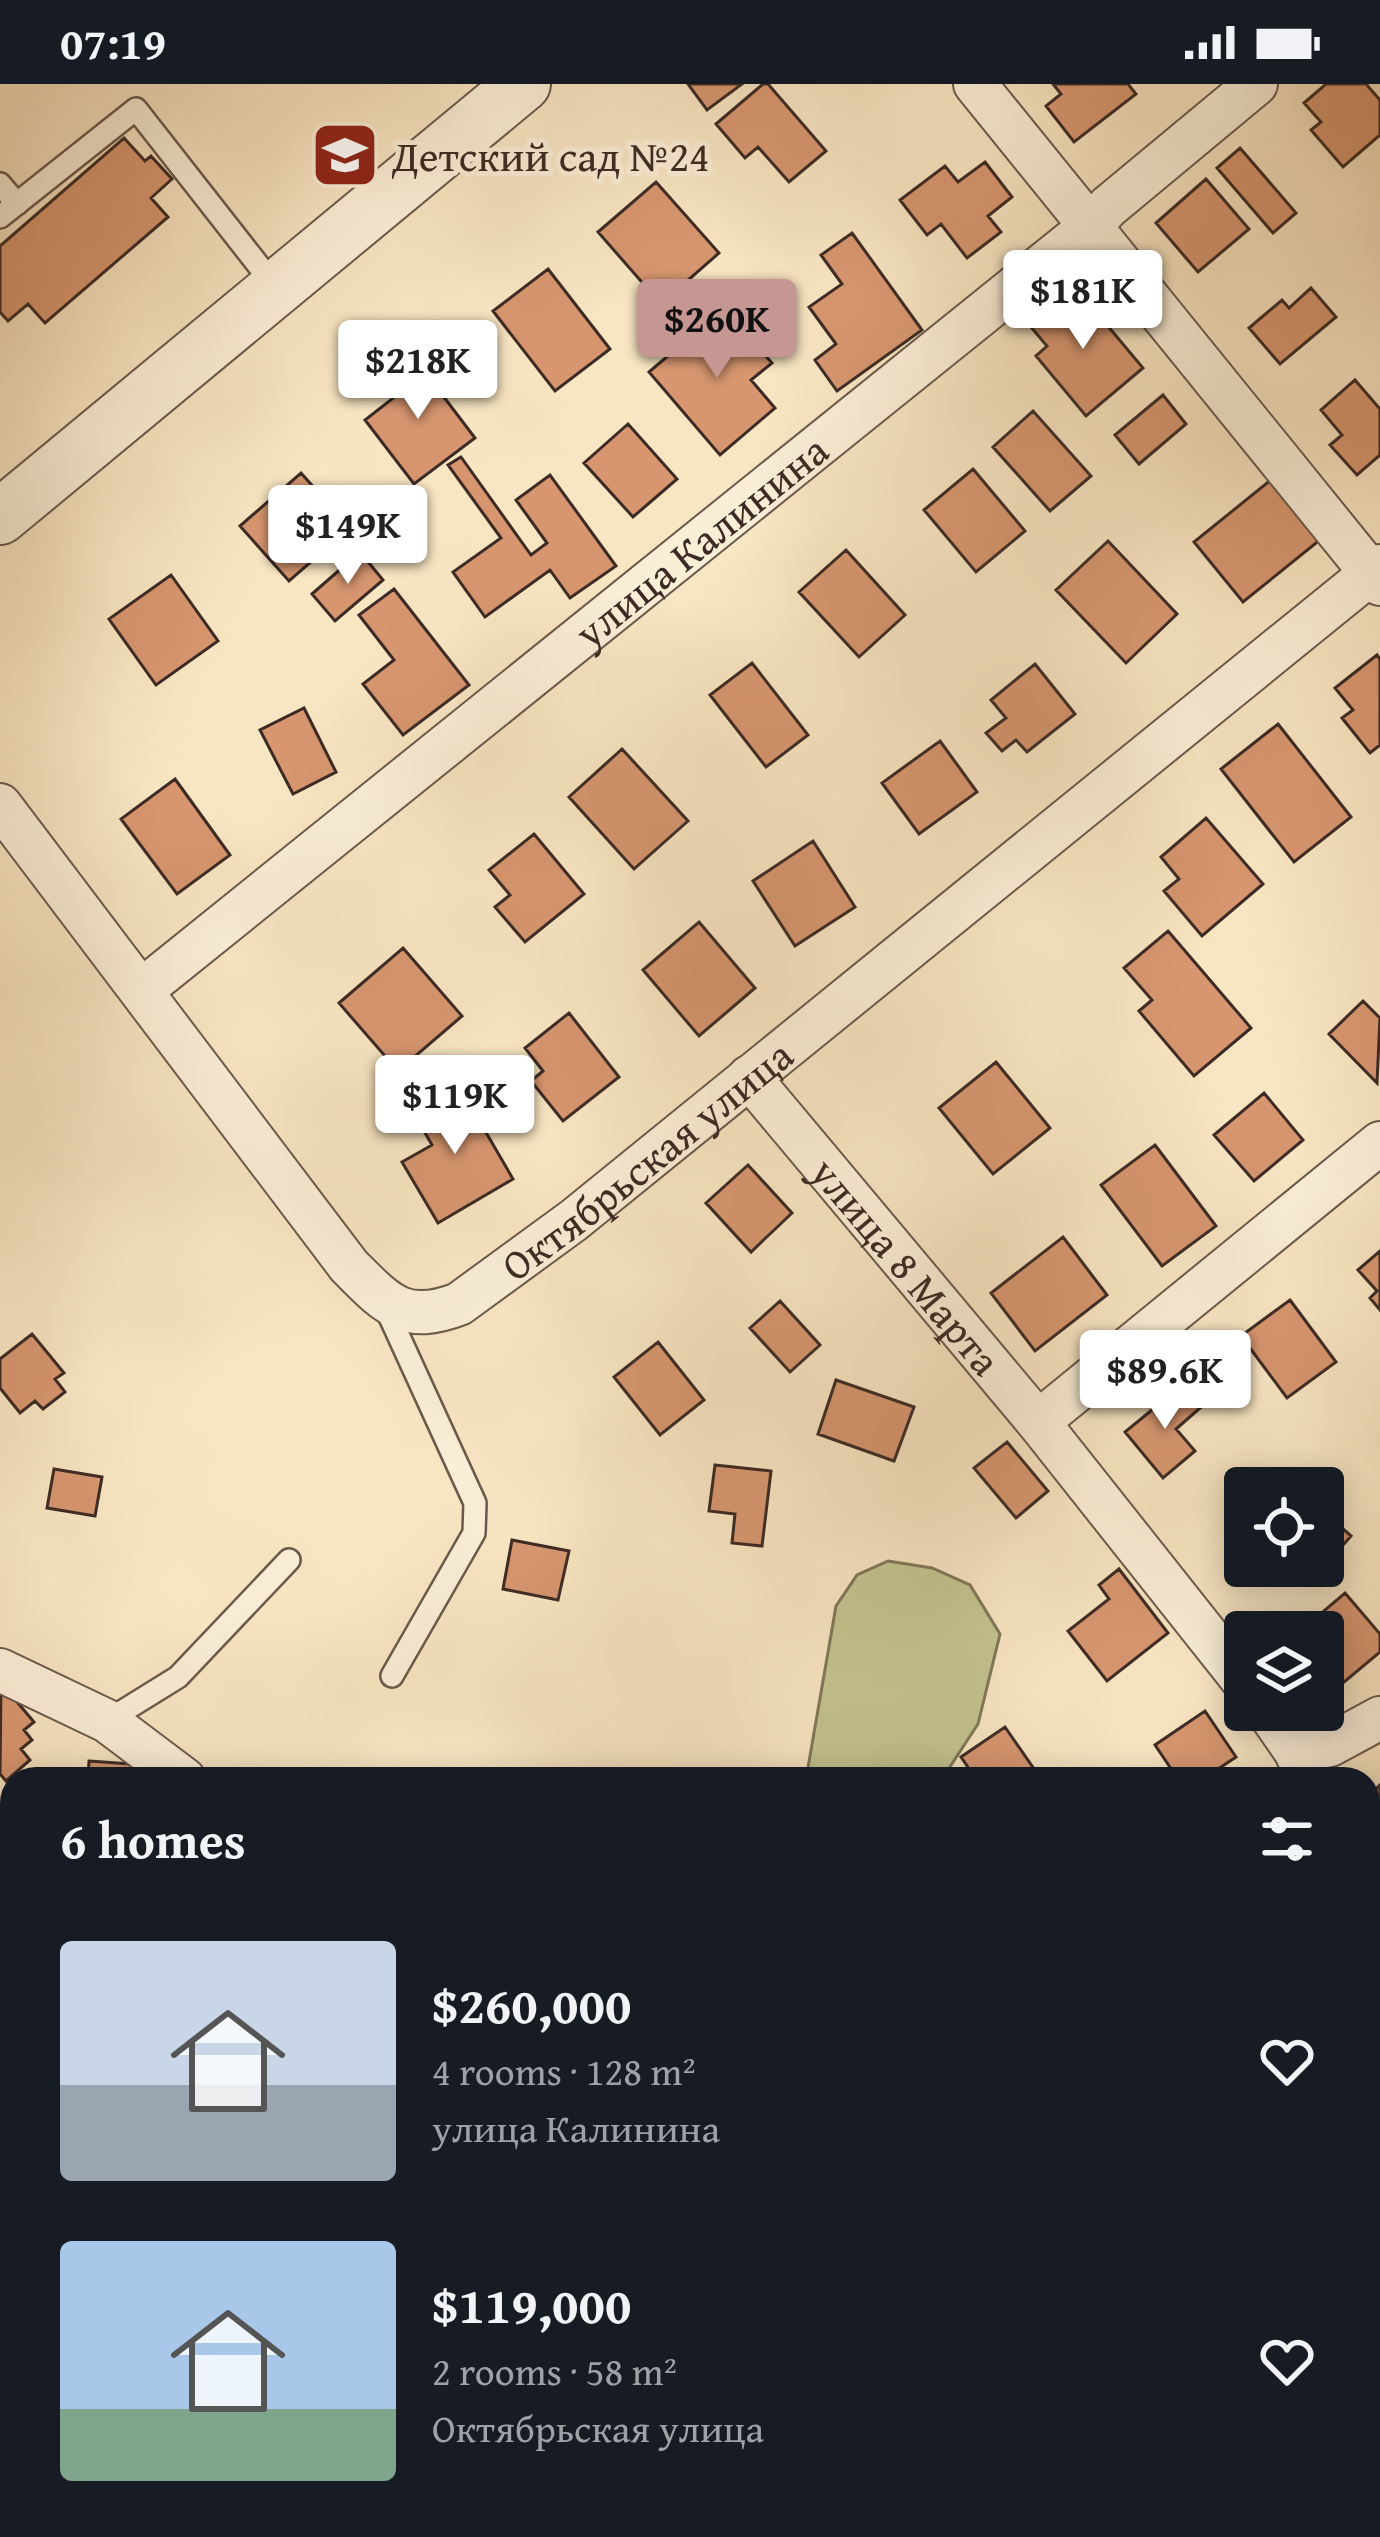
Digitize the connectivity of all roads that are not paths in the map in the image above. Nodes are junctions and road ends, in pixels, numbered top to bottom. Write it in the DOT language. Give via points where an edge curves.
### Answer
graph roads {
  1 [pos="524,84"];
  2 [pos="975,84"];
  3 [pos="1256,84"];
  4 [pos="0,184"];
  5 [pos="8,210"];
  6 [pos="1091,226"];
  7 [pos="278,290"];
  8 [pos="0,517"];
  9 [pos="1377,574"];
  10 [pos="0,805"];
  11 [pos="142,990"];
  12 [pos="749,1077"];
  13 [pos="1380,1143"];
  14 [pos="381,1298"];
  15 [pos="1037,1422"];
  16 [pos="290,1560"];
  17 [pos="1224,1657"];
  18 [pos="0,1670"];
  19 [pos="392,1676"];
  20 [pos="1380,1718"];
  21 [pos="107,1721"];
  22 [pos="1280,1731"];
  23 [pos="1302,1765"];
  24 [pos="168,1767"];
  1 -- 7 [label="street"];
  2 -- 6 [label="street"];
  3 -- 6 [label="street, улица Калинина"];
  4 -- 5 [label="lane"];
  5 -- 7 [label="lane" via="136,109"];
  6 -- 9 [label="street"];
  6 -- 11 [label="street, улица Калинина"];
  7 -- 8 [label="street"];
  9 -- 12 [label="street, Октябрьская улица"];
  10 -- 11 [label="street"];
  11 -- 14 [label="street" via="349,1267"];
  12 -- 14 [label="street, Октябрьская улица" via="459,1304 420,1315"];
  12 -- 15 [label="street, улица 8 Марта"];
  13 -- 15 [label="street"];
  14 -- 19 [label="lane" via="477,1520"];
  15 -- 17 [label="street, улица 8 Марта"];
  16 -- 21 [label="lane" via="178,1677"];
  18 -- 21 [label="street"];
  20 -- 23 [label="street"];
  21 -- 24 [label="street"];
  22 -- 23 [label="street"];
}
